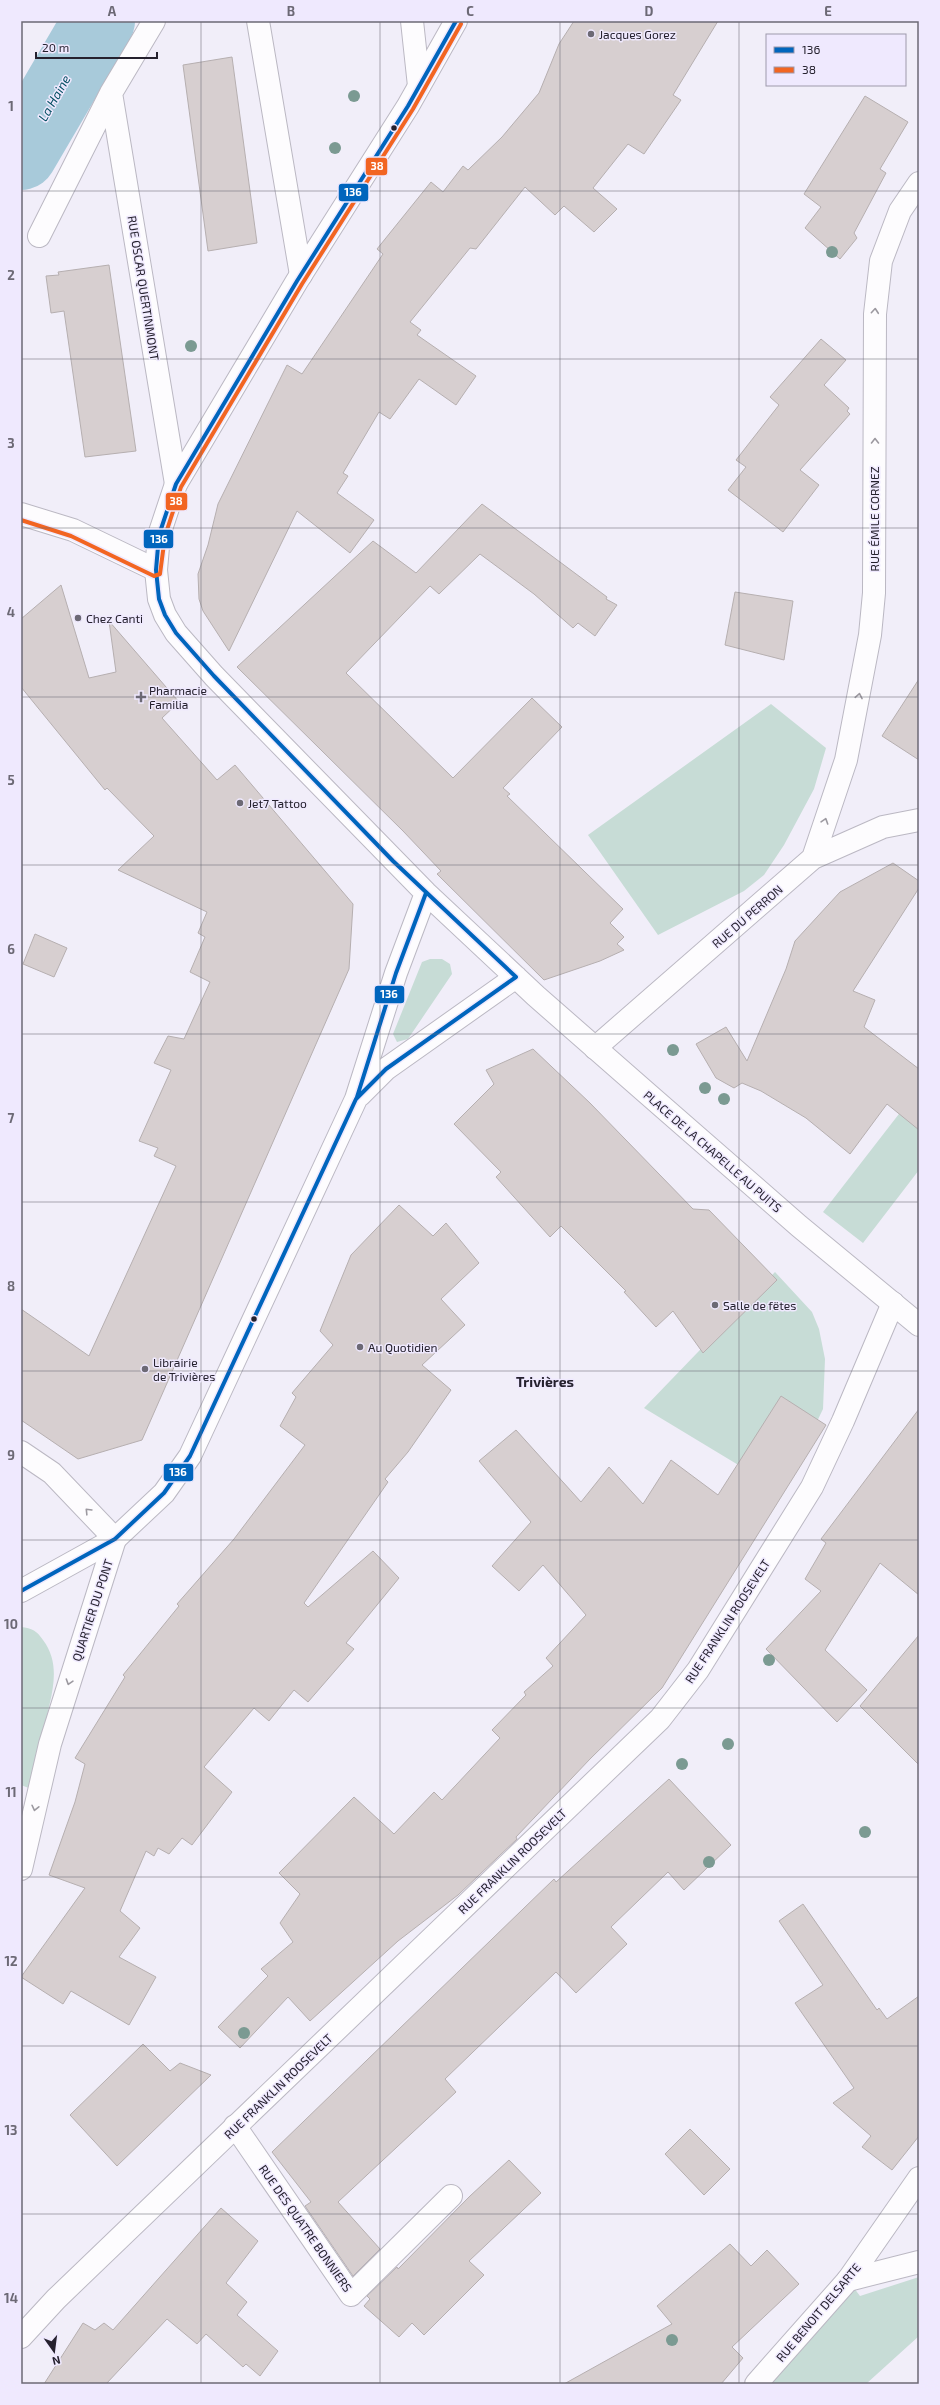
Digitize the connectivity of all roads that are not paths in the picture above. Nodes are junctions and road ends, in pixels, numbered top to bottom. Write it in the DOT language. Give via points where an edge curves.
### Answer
graph roads {
  1 [pos="154,21"];
  2 [pos="258,21"];
  3 [pos="412,21"];
  4 [pos="456,21"];
  5 [pos="419,86"];
  6 [pos="111,93"];
  7 [pos="919,182"];
  8 [pos="39,236"];
  9 [pos="301,275"];
  10 [pos="176,484"];
  11 [pos="21,514"];
  12 [pos="156,570"];
  13 [pos="919,820"];
  14 [pos="813,858"];
  15 [pos="426,893"];
  16 [pos="516,977"];
  17 [pos="536,996"];
  18 [pos="595,1048"];
  19 [pos="356,1099"];
  20 [pos="893,1303"];
  21 [pos="919,1325"];
  22 [pos="21,1452"];
  23 [pos="115,1538"];
  24 [pos="21,1591"];
  25 [pos="21,1869"];
  26 [pos="235,2126"];
  27 [pos="919,2178"];
  28 [pos="452,2196"];
  29 [pos="919,2262"];
  30 [pos="848,2280"];
  31 [pos="21,2337"];
  32 [pos="756,2384"];
  1 -- 6 [label="street"];
  2 -- 9 [label="street"];
  3 -- 5 [label="street"];
  4 -- 5 [label="street, RUE OSCAR QUERTINMONT"];
  5 -- 9 [label="street, RUE OSCAR QUERTINMONT"];
  6 -- 8 [label="street"];
  6 -- 10 [label="street, RUE OSCAR QUERTINMONT"];
  14 -- 7 [label="street, RUE ÉMILE CORNEZ, one-way" via="846,760 870,635 874,593 875,314 880,261 900,211"];
  9 -- 10 [label="street, RUE OSCAR QUERTINMONT"];
  10 -- 12 [label="street, RUE OSCAR QUERTINMONT" via="159,535"];
  11 -- 12 [label="street" via="73,530"];
  12 -- 15 [label="street, RUE OSCAR QUERTINMONT" via="159,599 176,633 283,748"];
  13 -- 14 [label="street, RUE DU PERRON" via="883,827"];
  14 -- 18 [label="street, RUE DU PERRON"];
  15 -- 16 [label="street, RUE OSCAR QUERTINMONT"];
  15 -- 19 [label="street" via="396,973"];
  16 -- 17 [label="street, RUE OSCAR QUERTINMONT"];
  16 -- 19 [label="street" via="386,1069"];
  17 -- 18 [label="street, PLACE DE LA CHAPELLE AU PUITS"];
  18 -- 20 [label="street, PLACE DE LA CHAPELLE AU PUITS" via="799,1226"];
  19 -- 23 [label="street, QUARTIER DU PONT" via="190,1456 164,1493"];
  20 -- 21 [label="street, PLACE DE LA CHAPELLE AU PUITS"];
  20 -- 26 [label="street, RUE FRANKLIN ROOSEVELT" via="812,1487 698,1670 660,1719"];
  23 -- 22 [label="street, one-way" via="52,1473"];
  23 -- 24 [label="street"];
  23 -- 25 [label="street, QUARTIER DU PONT, one-way" via="50,1744"];
  26 -- 28 [label="street, RUE DES QUATRE BONNIERS" via="351,2295"];
  26 -- 31 [label="street, RUE FRANKLIN ROOSEVELT" via="56,2299"];
  27 -- 30 [label="street, RUE BENOIT DELSARTE"];
  29 -- 30 [label="street"];
  30 -- 32 [label="street, RUE BENOIT DELSARTE"];
}
